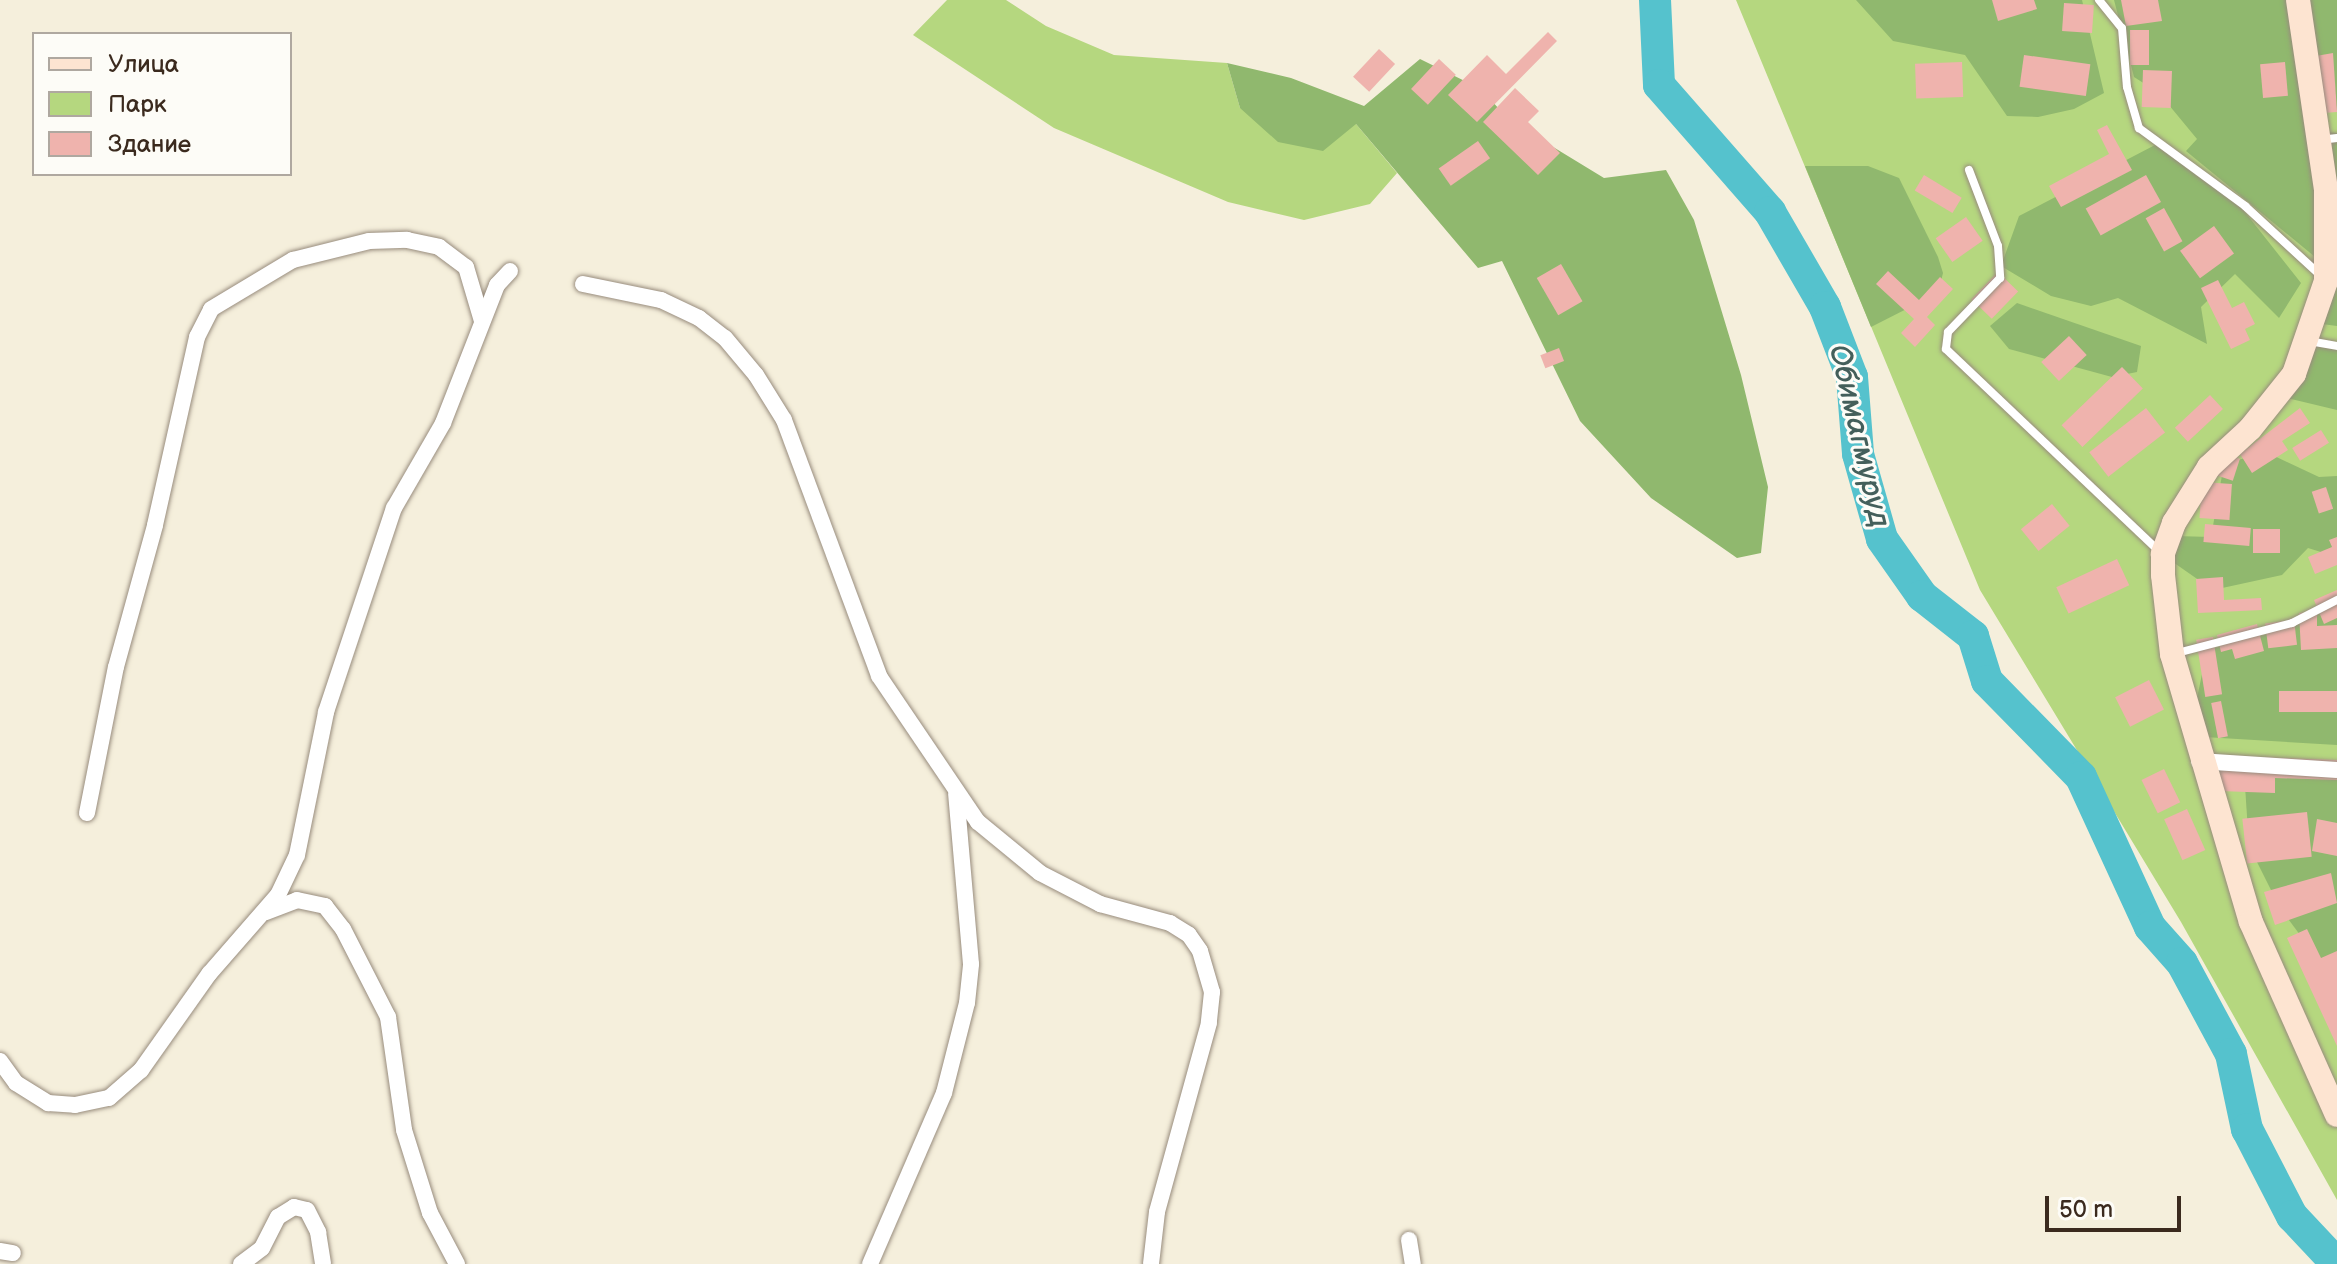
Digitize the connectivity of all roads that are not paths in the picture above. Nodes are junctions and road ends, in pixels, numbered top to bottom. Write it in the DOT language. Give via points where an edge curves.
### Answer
graph roads {
  1 [pos="2099,0"];
  2 [pos="2298,0"];
  3 [pos="2328,139"];
  4 [pos="1969,170"];
  5 [pos="510,271"];
  6 [pos="2326,281"];
  7 [pos="583,284"];
  8 [pos="482,322"];
  9 [pos="2308,341"];
  10 [pos="2337,346"];
  11 [pos="2163,554"];
  12 [pos="2337,600"];
  13 [pos="2172,654"];
  14 [pos="2199,761"];
  15 [pos="2337,770"];
  16 [pos="956,792"];
  17 [pos="87,813"];
  18 [pos="261,914"];
  19 [pos="0,1061"];
  20 [pos="2334,1104"];
  21 [pos="1409,1240"];
  22 [pos="241,1264"];
  23 [pos="323,1264"];
  24 [pos="457,1264"];
  25 [pos="870,1264"];
  26 [pos="1151,1264"];
  27 [pos="1413,1264"];
  1 -- 6 [label="lane" via="2122,28 2127,87 2139,128 2245,206"];
  2 -- 3 [label="street"];
  3 -- 6 [label="street"];
  4 -- 11 [label="lane" via="1998,246 2000,278 1948,332 1946,349"];
  5 -- 8 [label="street" via="497,285"];
  6 -- 9 [label="street"];
  7 -- 16 [label="street" via="661,300 699,318 725,338 756,375 784,420 879,676"];
  8 -- 17 [label="street" via="466,267 439,247 407,240 369,241 293,260 211,309 197,337"];
  8 -- 18 [label="street" via="443,423 394,508 326,712 297,855 278,895"];
  9 -- 10 [label="lane"];
  9 -- 11 [label="street" via="2275,402 2209,467 2174,523"];
  11 -- 13 [label="street"];
  12 -- 13 [label="lane" via="2292,623"];
  13 -- 14 [label="street"];
  14 -- 15 [label="street"];
  14 -- 20 [label="street" via="2251,922"];
  16 -- 25 [label="street" via="971,964 967,1003 944,1093"];
  16 -- 26 [label="street" via="978,822 1040,873 1100,904 1170,923 1189,935 1205,962 1212,992 1209,1023 1157,1212"];
  18 -- 19 [label="street" via="209,974 141,1070 109,1098 75,1105 48,1103 16,1083"];
  18 -- 24 [label="street" via="297,900 325,906 343,929 388,1017 404,1130 430,1213"];
  21 -- 27 [label="street"];
  22 -- 23 [label="street" via="262,1248 278,1217 294,1207 307,1210 318,1232"];
}
